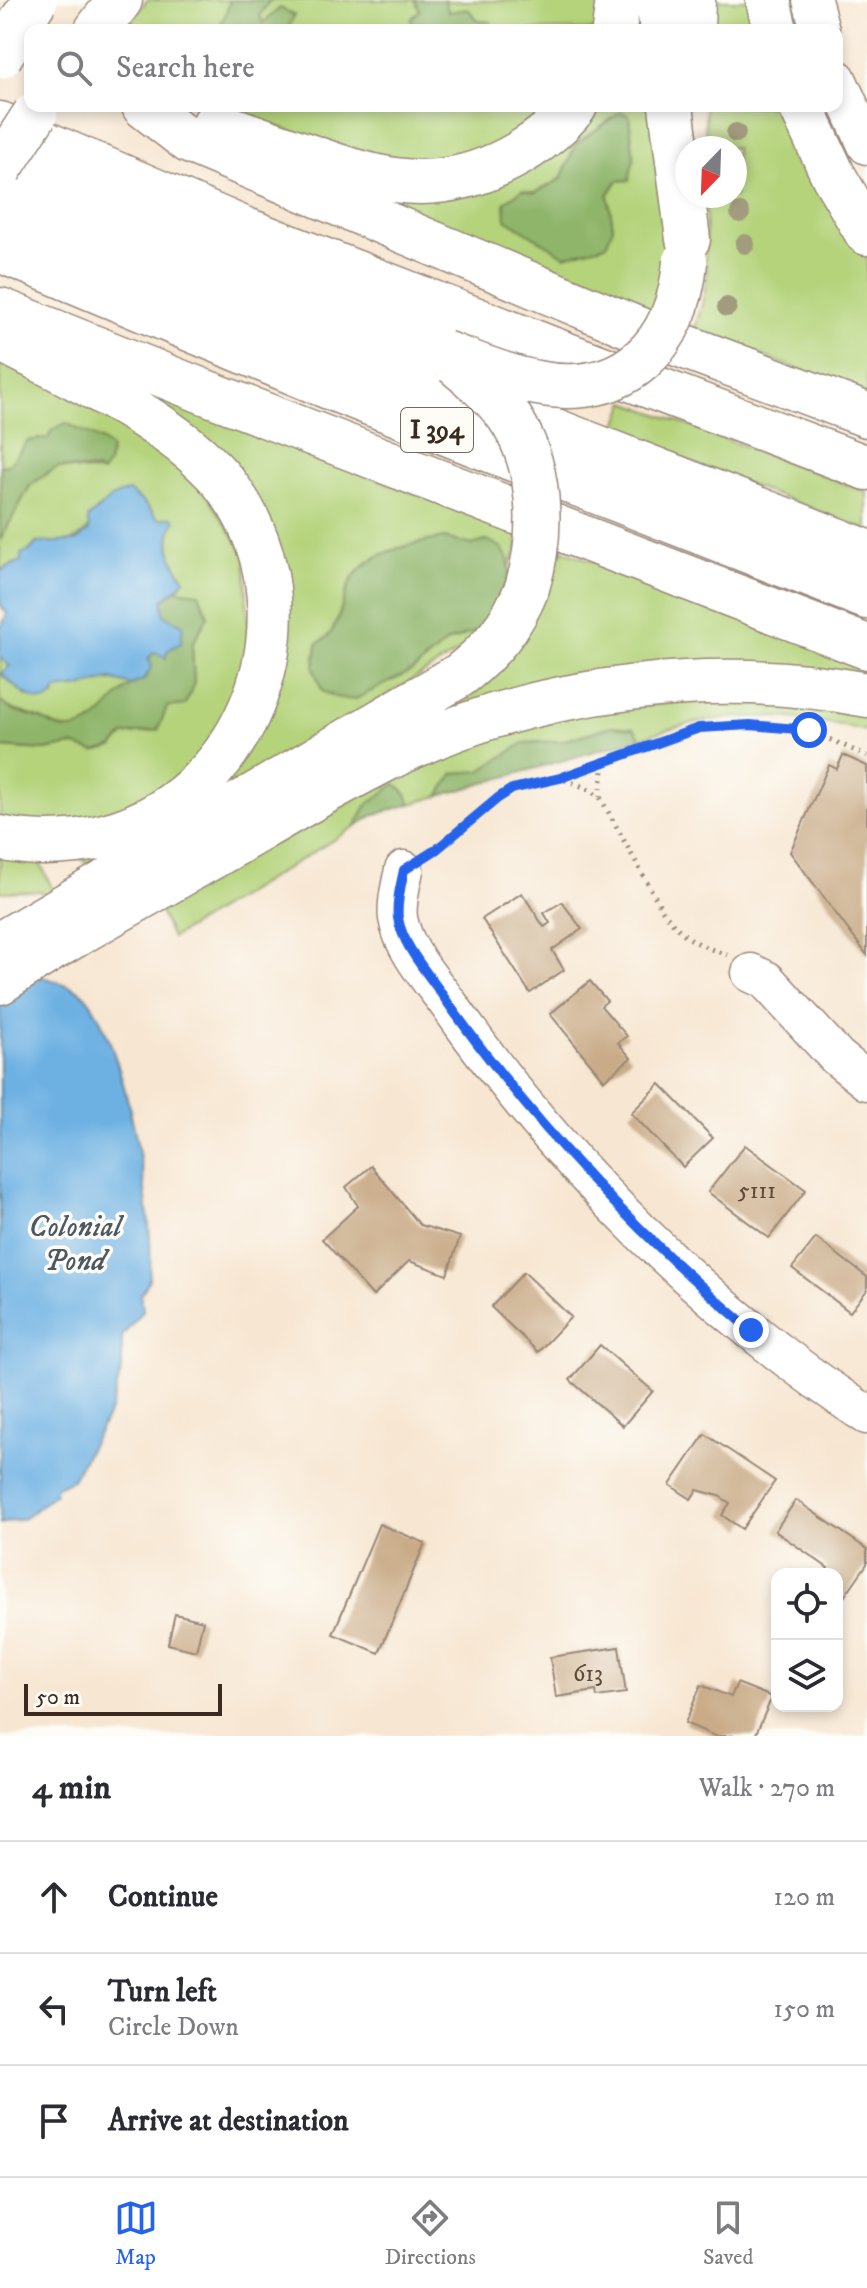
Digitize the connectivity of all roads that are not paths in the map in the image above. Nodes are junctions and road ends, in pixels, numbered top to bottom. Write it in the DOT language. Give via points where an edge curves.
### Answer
graph roads {
  1 [pos="35,0"];
  2 [pos="96,0"];
  3 [pos="120,0"];
  4 [pos="618,0"];
  5 [pos="658,0"];
  6 [pos="693,0"];
  7 [pos="768,0"];
  8 [pos="812,0"];
  9 [pos="82,24"];
  10 [pos="102,24"];
  11 [pos="615,24"];
  12 [pos="661,24"];
  13 [pos="692,24"];
  14 [pos="774,24"];
  15 [pos="818,24"];
  16 [pos="0,38"];
  17 [pos="24,49"];
  18 [pos="0,56"];
  19 [pos="843,92"];
  20 [pos="28,112"];
  21 [pos="152,112"];
  22 [pos="181,112"];
  23 [pos="569,112"];
  24 [pos="672,112"];
  25 [pos="690,112"];
  26 [pos="804,112"];
  27 [pos="689,136"];
  28 [pos="867,145"];
  29 [pos="0,167"];
  30 [pos="0,205"];
  31 [pos="688,208"];
  32 [pos="867,233"];
  33 [pos="0,250"];
  34 [pos="686,250"];
  35 [pos="0,310"];
  36 [pos="0,339"];
  37 [pos="444,353"];
  38 [pos="867,415"];
  39 [pos="867,468"];
  40 [pos="867,552"];
  41 [pos="867,597"];
  42 [pos="867,647"];
  43 [pos="867,695"];
  44 [pos="0,838"];
  45 [pos="164,866"];
  46 [pos="404,870"];
  47 [pos="0,944"];
  48 [pos="751,973"];
  49 [pos="0,982"];
  50 [pos="867,1081"];
  51 [pos="867,1415"];
  1 -- 18 [label="highway, bridge"];
  2 -- 9 [label="highway"];
  3 -- 10 [label="highway"];
  4 -- 11 [label="highway"];
  5 -- 12 [label="highway"];
  6 -- 13 [label="highway"];
  7 -- 14 [label="highway"];
  8 -- 15 [label="street"];
  16 -- 17 [label="highway"];
  19 -- 28 [label="street"];
  20 -- 29 [label="highway, bridge"];
  20 -- 39 [label="highway" via="246,230"];
  21 -- 38 [label="highway" via="189,141 630,326"];
  22 -- 23 [label="highway" via="361,175 410,183 488,170 543,138"];
  24 -- 34 [label="highway"];
  25 -- 27 [label="highway"];
  26 -- 32 [label="highway"];
  29 -- 37 [label="highway"];
  30 -- 40 [label="highway" via="367,358"];
  31 -- 34 [label="highway"];
  33 -- 41 [label="highway, I 394" via="334,389"];
  34 -- 37 [label="highway, bridge" via="678,304 664,334 645,356 615,376 581,385 535,383"];
  35 -- 42 [label="highway"];
  36 -- 44 [label="highway" via="153,423 213,470 256,537 267,579 270,629 265,667 250,712 201,783 159,814 116,834 64,843"];
  37 -- 45 [label="highway, bridge" via="509,416 529,462 538,514 535,554 519,609 497,642 460,675"];
  43 -- 45 [label="highway" via="760,683 656,685 507,713 407,749"];
  45 -- 47 [label="highway"];
  45 -- 49 [label="highway"];
  46 -- 51 [label="street" via="398,917 406,938 530,1112 610,1201 700,1287"];
  48 -- 50 [label="street" via="766,980 837,1057"];
}
